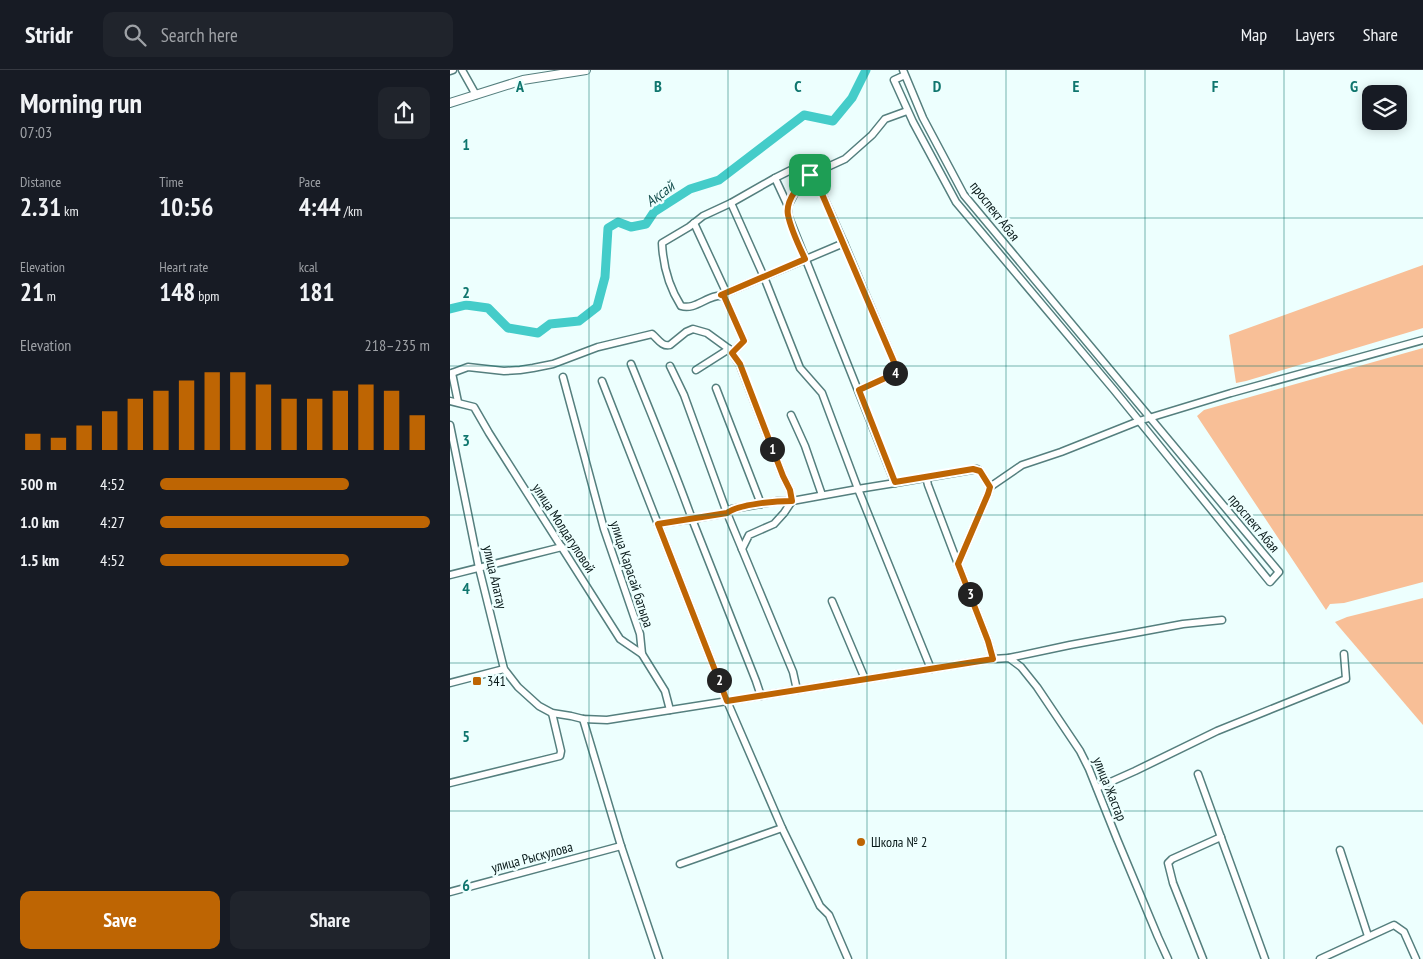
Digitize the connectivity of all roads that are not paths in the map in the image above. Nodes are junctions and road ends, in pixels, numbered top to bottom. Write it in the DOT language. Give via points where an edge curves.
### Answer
graph roads {
  1 [pos="462,70"];
  2 [pos="586,70"];
  3 [pos="904,73"];
  4 [pos="476,95"];
  5 [pos="450,103"];
  6 [pos="907,110"];
  7 [pos="813,173"];
  8 [pos="775,178"];
  9 [pos="731,203"];
  10 [pos="788,206"];
  11 [pos="694,223"];
  12 [pos="844,243"];
  13 [pos="805,259"];
  14 [pos="764,277"];
  15 [pos="723,294"];
  16 [pos="1423,340"];
  17 [pos="730,351"];
  18 [pos="631,364"];
  19 [pos="670,366"];
  20 [pos="696,370"];
  21 [pos="451,374"];
  22 [pos="563,377"];
  23 [pos="602,381"];
  24 [pos="716,388"];
  25 [pos="859,390"];
  26 [pos="450,401"];
  27 [pos="458,402"];
  28 [pos="792,415"];
  29 [pos="1151,418"];
  30 [pos="1139,421"];
  31 [pos="450,426"];
  32 [pos="453,452"];
  33 [pos="929,477"];
  34 [pos="895,482"];
  35 [pos="990,487"];
  36 [pos="858,489"];
  37 [pos="822,495"];
  38 [pos="792,501"];
  39 [pos="761,504"];
  40 [pos="727,513"];
  41 [pos="692,519"];
  42 [pos="658,524"];
  43 [pos="562,547"];
  44 [pos="742,549"];
  45 [pos="958,564"];
  46 [pos="479,568"];
  47 [pos="450,575"];
  48 [pos="832,601"];
  49 [pos="1222,620"];
  50 [pos="642,654"];
  51 [pos="1344,654"];
  52 [pos="1009,658"];
  53 [pos="993,659"];
  54 [pos="504,669"];
  55 [pos="930,669"];
  56 [pos="865,679"];
  57 [pos="450,683"];
  58 [pos="797,690"];
  59 [pos="761,696"];
  60 [pos="727,701"];
  61 [pos="670,710"];
  62 [pos="552,713"];
  63 [pos="583,719"];
  64 [pos="1198,774"];
  65 [pos="450,783"];
  66 [pos="1097,788"];
  67 [pos="782,828"];
  68 [pos="1221,837"];
  69 [pos="621,846"];
  70 [pos="1340,850"];
  71 [pos="680,864"];
  72 [pos="450,892"];
  73 [pos="1368,936"];
  74 [pos="659,959"];
  75 [pos="848,959"];
  76 [pos="1168,959"];
  77 [pos="1203,959"];
  78 [pos="1265,959"];
  79 [pos="1320,959"];
  80 [pos="1416,959"];
  1 -- 4 [label="street"];
  2 -- 4 [label="main road" via="523,80"];
  3 -- 6 [label="street, проспект Абая" via="894,80"];
  3 -- 29 [label="street, проспект Абая" via="923,118 964,196"];
  4 -- 5 [label="main road"];
  6 -- 7 [label="street" via="885,119 845,159"];
  6 -- 30 [label="street, проспект Абая" via="956,202"];
  7 -- 8 [label="street" via="793,169"];
  7 -- 10 [label="street"];
  7 -- 12 [label="street"];
  8 -- 9 [label="street"];
  8 -- 10 [label="street"];
  9 -- 11 [label="street"];
  9 -- 14 [label="street"];
  10 -- 13 [label="street" via="788,215"];
  11 -- 15 [label="street"];
  11 -- 15 [label="street" via="662,243 663,260 675,296 681,306 688,308"];
  12 -- 13 [label="street"];
  12 -- 25 [label="street" via="897,369 894,374"];
  13 -- 14 [label="street"];
  13 -- 25 [label="street"];
  14 -- 15 [label="street"];
  14 -- 36 [label="street" via="800,368 822,393"];
  15 -- 17 [label="street" via="744,341"];
  16 -- 29 [label="street"];
  17 -- 20 [label="street"];
  17 -- 21 [label="street" via="708,333 693,329 667,346 652,334 533,368 504,371 468,367"];
  17 -- 38 [label="street" via="740,364"];
  18 -- 41 [label="street"];
  19 -- 40 [label="street" via="684,395"];
  21 -- 27 [label="street"];
  22 -- 50 [label="street, улица Карасай батыра" via="604,529 640,634"];
  23 -- 42 [label="street"];
  24 -- 39 [label="street"];
  25 -- 34 [label="street"];
  26 -- 27 [label="street"];
  27 -- 43 [label="street, улица Молдагуловой" via="474,407"];
  28 -- 37 [label="street"];
  29 -- 30 [label="street"];
  29 -- 30 [label="street, проспект Абая" via="1279,572 1270,582"];
  30 -- 35 [label="street" via="1022,465"];
  31 -- 32 [label="street, улица Алатау"];
  32 -- 46 [label="street, улица Алатау"];
  33 -- 34 [label="street"];
  33 -- 35 [label="street" via="977,469"];
  33 -- 45 [label="street" via="928,485"];
  34 -- 36 [label="street"];
  35 -- 45 [label="street"];
  36 -- 37 [label="street"];
  36 -- 55 [label="street"];
  37 -- 38 [label="street"];
  38 -- 39 [label="street"];
  38 -- 44 [label="street" via="774,524 749,536"];
  39 -- 40 [label="street" via="732,509"];
  40 -- 41 [label="street"];
  40 -- 44 [label="street"];
  41 -- 42 [label="street"];
  41 -- 59 [label="street"];
  42 -- 60 [label="street"];
  43 -- 46 [label="street"];
  43 -- 50 [label="street, улица Молдагуловой" via="620,639"];
  44 -- 58 [label="street"];
  45 -- 53 [label="street"];
  46 -- 47 [label="street"];
  46 -- 54 [label="street, улица Алатау"];
  48 -- 56 [label="street"];
  49 -- 52 [label="street" via="1183,624"];
  50 -- 61 [label="street, улица Карасай батыра" via="665,691"];
  51 -- 66 [label="street" via="1346,678 1217,731"];
  52 -- 53 [label="street"];
  52 -- 66 [label="street, улица Жастар" via="1022,666 1037,687 1080,751"];
  53 -- 55 [label="street"];
  54 -- 57 [label="street"];
  54 -- 62 [label="street, улица Алатау" via="538,706"];
  55 -- 56 [label="street"];
  56 -- 58 [label="street"];
  58 -- 59 [label="street"];
  59 -- 60 [label="street"];
  60 -- 61 [label="street"];
  60 -- 67 [label="street"];
  61 -- 63 [label="street" via="607,720"];
  62 -- 63 [label="street"];
  62 -- 65 [label="street" via="560,756"];
  63 -- 69 [label="street"];
  64 -- 68 [label="street"];
  66 -- 76 [label="street, улица Жастар"];
  67 -- 71 [label="street"];
  67 -- 75 [label="street" via="820,906 829,915"];
  68 -- 77 [label="street" via="1168,863"];
  68 -- 78 [label="street"];
  69 -- 72 [label="street, улица Рыскулова"];
  69 -- 74 [label="street"];
  70 -- 73 [label="street"];
  73 -- 79 [label="street"];
  73 -- 80 [label="street" via="1394,925 1404,932"];
}
